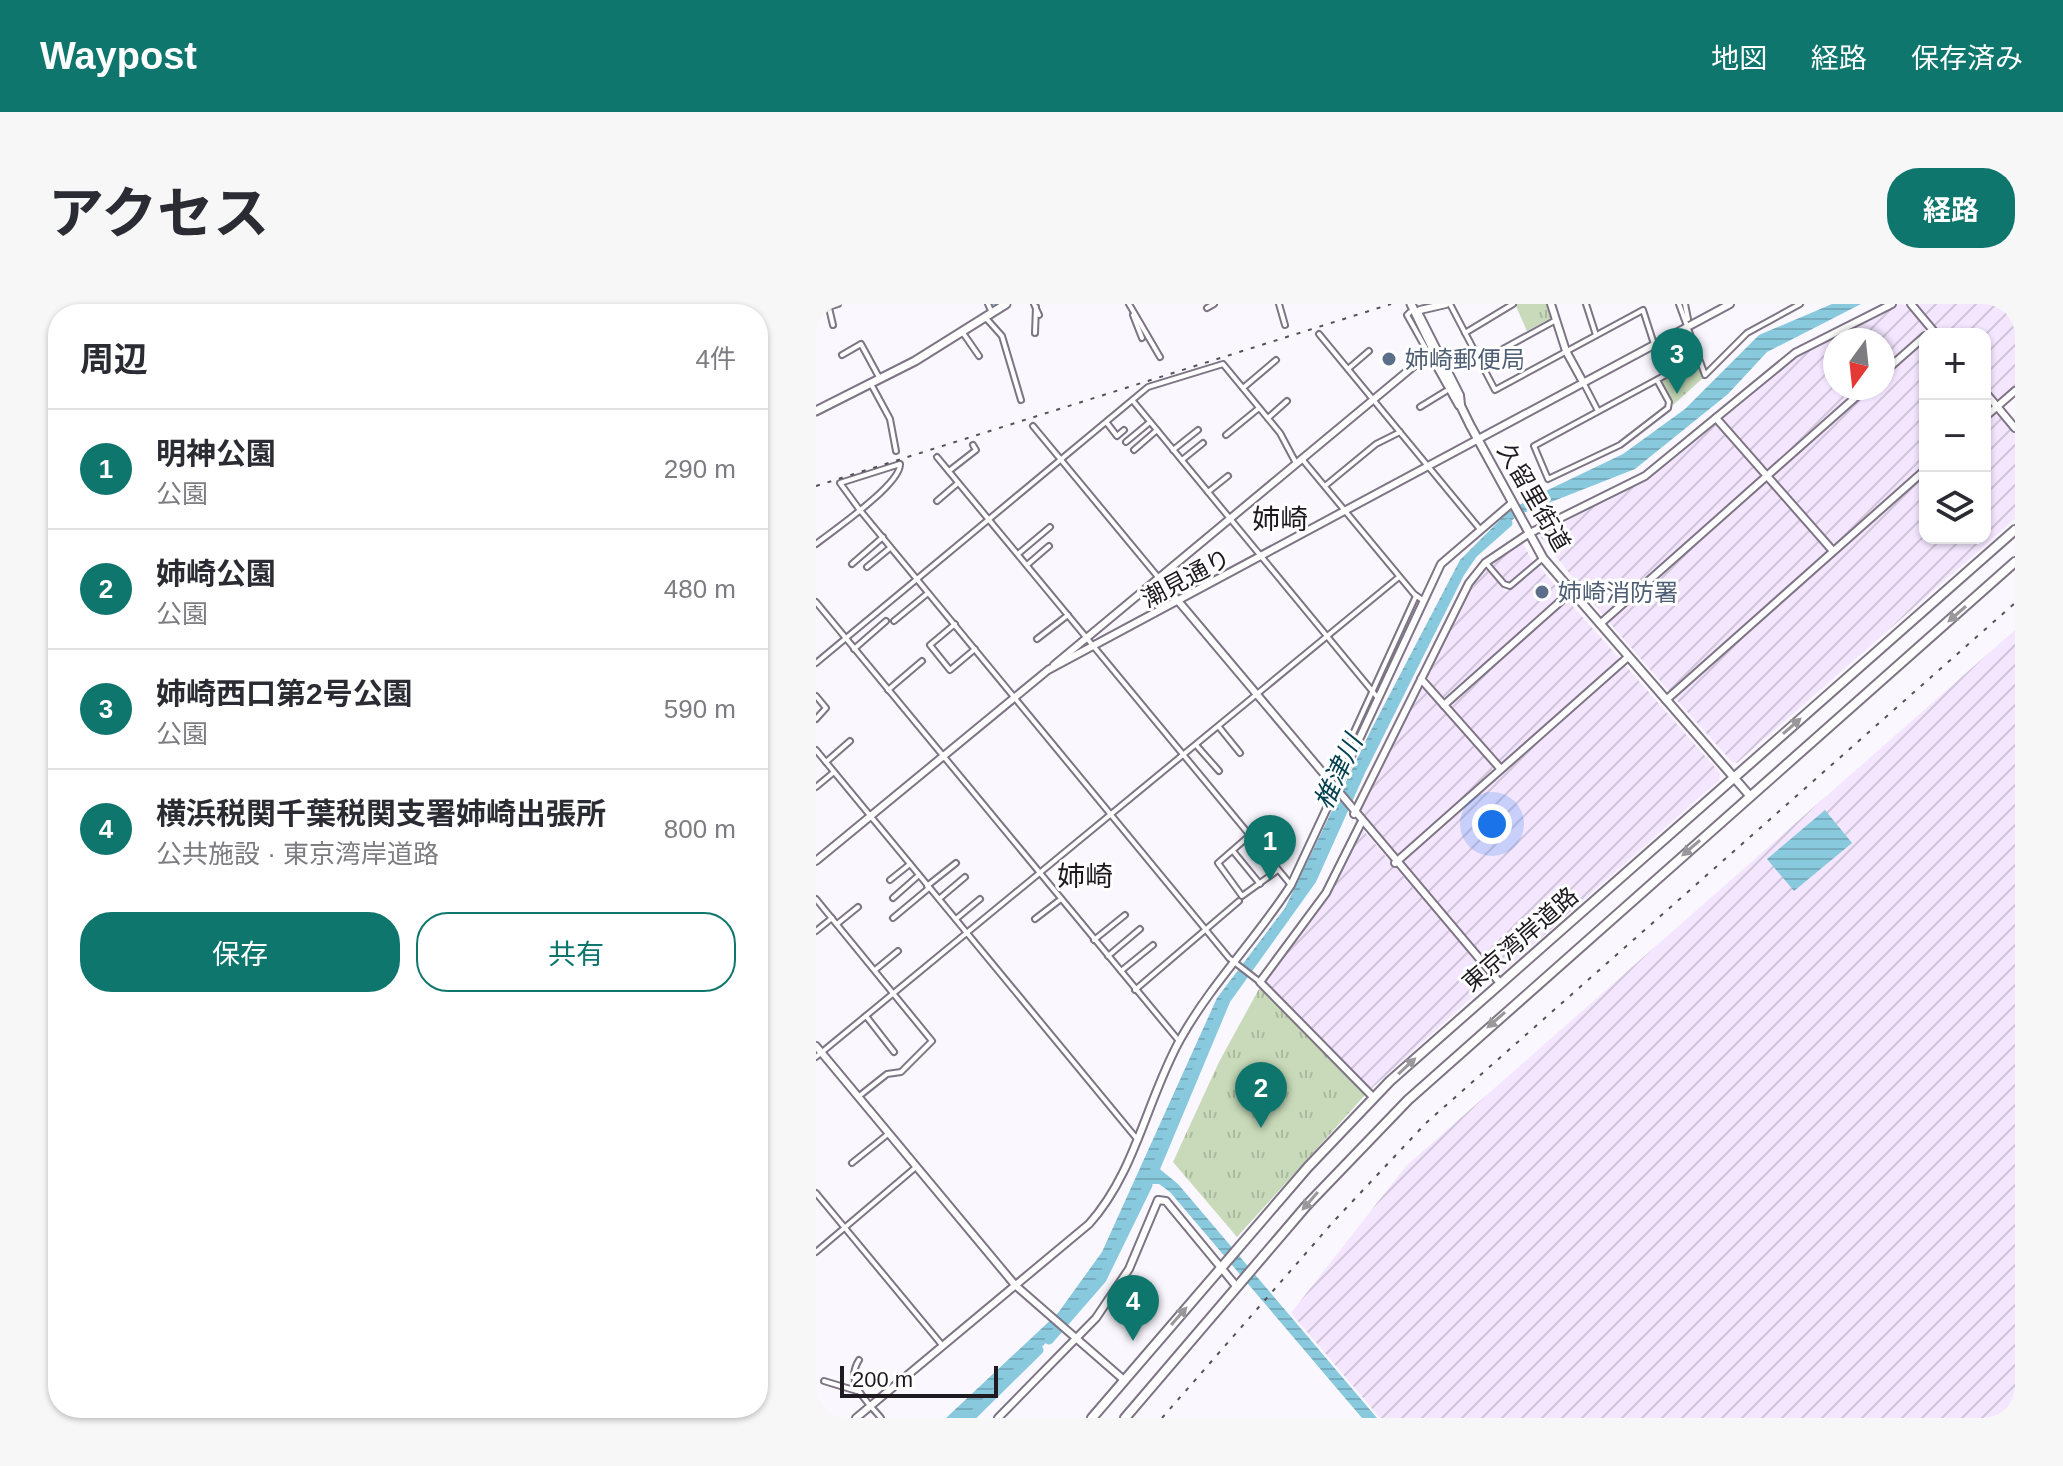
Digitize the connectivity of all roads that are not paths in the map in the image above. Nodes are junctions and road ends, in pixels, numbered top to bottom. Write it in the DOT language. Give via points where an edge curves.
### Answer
graph roads {
  1 [pos="838,304"];
  2 [pos="988,304"];
  3 [pos="1006,304"];
  4 [pos="1129,304"];
  5 [pos="1214,304"];
  6 [pos="1279,304"];
  7 [pos="1448,304"];
  8 [pos="1513,304"];
  9 [pos="1551,304"];
  10 [pos="1586,304"];
  11 [pos="1682,304"];
  12 [pos="1730,304"];
  13 [pos="1800,304"];
  14 [pos="1892,304"];
  15 [pos="1911,304"];
  16 [pos="1035,305"];
  17 [pos="829,308"];
  18 [pos="1207,308"];
  19 [pos="1414,309"];
  20 [pos="816,311"];
  21 [pos="1133,311"];
  22 [pos="988,315"];
  23 [pos="1039,315"];
  24 [pos="1556,320"];
  25 [pos="833,325"];
  26 [pos="1285,325"];
  27 [pos="1688,326"];
  28 [pos="1927,328"];
  29 [pos="963,333"];
  30 [pos="1035,333"];
  31 [pos="1465,333"];
  32 [pos="1319,334"];
  33 [pos="1596,335"];
  34 [pos="1142,338"];
  35 [pos="1919,342"];
  36 [pos="1654,344"];
  37 [pos="1369,351"];
  38 [pos="1566,351"];
  39 [pos="842,355"];
  40 [pos="979,356"];
  41 [pos="1160,357"];
  42 [pos="1699,357"];
  43 [pos="1429,358"];
  44 [pos="1276,360"];
  45 [pos="1481,361"];
  46 [pos="1895,363"];
  47 [pos="1348,369"];
  48 [pos="880,379"];
  49 [pos="1657,380"];
  50 [pos="1583,382"];
  51 [pos="871,384"];
  52 [pos="1243,388"];
  53 [pos="1446,391"];
  54 [pos="2015,391"];
  55 [pos="1021,400"];
  56 [pos="1374,400"];
  57 [pos="1852,400"];
  58 [pos="1991,400"];
  59 [pos="1133,401"];
  60 [pos="1287,401"];
  61 [pos="1420,407"];
  62 [pos="1997,407"];
  63 [pos="1259,408"];
  64 [pos="1462,409"];
  65 [pos="816,411"];
  66 [pos="1598,411"];
  67 [pos="1991,412"];
  68 [pos="1268,418"];
  69 [pos="1716,418"];
  70 [pos="1150,422"];
  71 [pos="1107,423"];
  72 [pos="1033,426"];
  73 [pos="2015,428"];
  74 [pos="1124,430"];
  75 [pos="1157,430"];
  76 [pos="1198,430"];
  77 [pos="1400,432"];
  78 [pos="1226,435"];
  79 [pos="1478,440"];
  80 [pos="1126,442"];
  81 [pos="1203,443"];
  82 [pos="973,445"];
  83 [pos="1134,450"];
  84 [pos="1173,450"];
  85 [pos="896,451"];
  86 [pos="937,457"];
  87 [pos="1182,460"];
  88 [pos="1061,461"];
  89 [pos="1299,461"];
  90 [pos="1429,466"];
  91 [pos="949,471"];
  92 [pos="1923,472"];
  93 [pos="1767,475"];
  94 [pos="1228,476"];
  95 [pos="958,483"];
  96 [pos="1324,486"];
  97 [pos="1208,492"];
  98 [pos="937,501"];
  99 [pos="1513,506"];
  100 [pos="859,509"];
  101 [pos="1345,512"];
  102 [pos="1229,518"];
  103 [pos="990,520"];
  104 [pos="1050,527"];
  105 [pos="1479,528"];
  106 [pos="2015,530"];
  107 [pos="1526,531"];
  108 [pos="883,537"];
  109 [pos="816,544"];
  110 [pos="1049,546"];
  111 [pos="891,547"];
  112 [pos="1833,551"];
  113 [pos="1018,554"];
  114 [pos="1262,557"];
  115 [pos="1543,558"];
  116 [pos="2015,562"];
  117 [pos="1485,563"];
  118 [pos="852,564"];
  119 [pos="1027,565"];
  120 [pos="867,567"];
  121 [pos="1158,577"];
  122 [pos="1399,577"];
  123 [pos="917,579"];
  124 [pos="1571,592"];
  125 [pos="928,593"];
  126 [pos="1416,596"];
  127 [pos="1424,601"];
  128 [pos="816,602"];
  129 [pos="1179,602"];
  130 [pos="1068,615"];
  131 [pos="886,621"];
  132 [pos="894,621"];
  133 [pos="955,624"];
  134 [pos="1600,624"];
  135 [pos="1326,636"];
  136 [pos="845,638"];
  137 [pos="1086,638"];
  138 [pos="1037,639"];
  139 [pos="1094,648"];
  140 [pos="854,649"];
  141 [pos="975,649"];
  142 [pos="1391,649"];
  143 [pos="1399,654"];
  144 [pos="1628,657"];
  145 [pos="922,661"];
  146 [pos="816,663"];
  147 [pos="1048,670"];
  148 [pos="1421,679"];
  149 [pos="888,690"];
  150 [pos="1373,692"];
  151 [pos="1257,695"];
  152 [pos="816,696"];
  153 [pos="1014,697"];
  154 [pos="1378,698"];
  155 [pos="1666,700"];
  156 [pos="1444,705"];
  157 [pos="816,719"];
  158 [pos="1218,727"];
  159 [pos="850,741"];
  160 [pos="1196,745"];
  161 [pos="817,751"];
  162 [pos="1354,752"];
  163 [pos="1240,753"];
  164 [pos="1183,755"];
  165 [pos="943,756"];
  166 [pos="826,762"];
  167 [pos="1499,767"];
  168 [pos="1219,771"];
  169 [pos="834,772"];
  170 [pos="1733,777"];
  171 [pos="816,787"];
  172 [pos="1337,793"];
  173 [pos="1750,796"];
  174 [pos="1352,811"];
  175 [pos="1111,814"];
  176 [pos="870,816"];
  177 [pos="1361,823"];
  178 [pos="1250,836"];
  179 [pos="1233,851"];
  180 [pos="816,861"];
  181 [pos="956,863"];
  182 [pos="1395,863"];
  183 [pos="910,864"];
  184 [pos="1278,870"];
  185 [pos="1039,873"];
  186 [pos="919,875"];
  187 [pos="965,877"];
  188 [pos="890,880"];
  189 [pos="1260,884"];
  190 [pos="1291,885"];
  191 [pos="928,887"];
  192 [pos="893,898"];
  193 [pos="816,899"];
  194 [pos="939,899"];
  195 [pos="980,899"];
  196 [pos="1061,899"];
  197 [pos="1239,901"];
  198 [pos="858,907"];
  199 [pos="1125,915"];
  200 [pos="832,918"];
  201 [pos="893,918"];
  202 [pos="956,919"];
  203 [pos="1035,919"];
  204 [pos="837,924"];
  205 [pos="1140,929"];
  206 [pos="1206,930"];
  207 [pos="816,931"];
  208 [pos="967,932"];
  209 [pos="1094,940"];
  210 [pos="1153,945"];
  211 [pos="898,951"];
  212 [pos="1108,956"];
  213 [pos="1236,964"];
  214 [pos="875,970"];
  215 [pos="1120,971"];
  216 [pos="1258,981"];
  217 [pos="1500,983"];
  218 [pos="1135,990"];
  219 [pos="894,993"];
  220 [pos="866,1016"];
  221 [pos="1179,1041"];
  222 [pos="818,1052"];
  223 [pos="894,1052"];
  224 [pos="858,1097"];
  225 [pos="1374,1098"];
  226 [pos="888,1134"];
  227 [pos="1137,1139"];
  228 [pos="852,1163"];
  229 [pos="916,1167"];
  230 [pos="816,1193"];
  231 [pos="845,1228"];
  232 [pos="816,1252"];
  233 [pos="1221,1268"];
  234 [pos="1015,1285"];
  235 [pos="1237,1287"];
  236 [pos="1078,1340"];
  237 [pos="942,1345"];
  238 [pos="859,1360"];
  239 [pos="1124,1380"];
  240 [pos="824,1381"];
  241 [pos="857,1391"];
  242 [pos="871,1406"];
  243 [pos="856,1418"];
  244 [pos="881,1418"];
  245 [pos="998,1418"];
  246 [pos="1092,1418"];
  247 [pos="1125,1418"];
  1 -- 17 [label="street"];
  2 -- 22 [label="street"];
  3 -- 22 [label="main road"];
  4 -- 21 [label="street"];
  5 -- 18 [label="street"];
  6 -- 26 [label="street"];
  7 -- 19 [label="street"];
  7 -- 31 [label="street"];
  8 -- 31 [label="street"];
  9 -- 24 [label="street"];
  10 -- 33 [label="street"];
  11 -- 27 [label="street"];
  12 -- 27 [label="street, 潮見通り"];
  13 -- 42 [label="street" via="1747,333 1705,375"];
  14 -- 69 [label="street" via="1795,353"];
  15 -- 28 [label="street"];
  16 -- 23 [label="street"];
  16 -- 30 [label="street"];
  17 -- 20 [label="street"];
  17 -- 25 [label="street"];
  19 -- 43 [label="street" via="1407,315"];
  19 -- 64 [label="main road, 久留里街道"];
  19 -- 64 [label="street" via="1461,395"];
  21 -- 34 [label="street"];
  21 -- 41 [label="street"];
  22 -- 29 [label="main road"];
  22 -- 55 [label="street" via="1002,336"];
  24 -- 38 [label="street"];
  24 -- 45 [label="street"];
  27 -- 36 [label="street, 潮見通り"];
  27 -- 42 [label="street"];
  29 -- 40 [label="street"];
  29 -- 48 [label="main road"];
  31 -- 45 [label="street"];
  32 -- 47 [label="street"];
  33 -- 36 [label="street" via="1643,310"];
  33 -- 38 [label="street"];
  35 -- 46 [label="street"];
  36 -- 50 [label="street, 潮見通り"];
  37 -- 47 [label="street"];
  38 -- 45 [label="street" via="1495,390"];
  38 -- 50 [label="street"];
  39 -- 48 [label="street" via="861,344"];
  42 -- 49 [label="street"];
  43 -- 53 [label="street"];
  43 -- 56 [label="street"];
  44 -- 52 [label="street"];
  47 -- 56 [label="street"];
  48 -- 51 [label="main road"];
  49 -- 66 [label="street"];
  49 -- 66 [label="street" via="1668,408 1620,445 1548,479 1534,446"];
  50 -- 66 [label="street"];
  50 -- 79 [label="street, 潮見通り"];
  51 -- 65 [label="main road"];
  51 -- 85 [label="street" via="890,419"];
  52 -- 59 [label="street" via="1223,364 1148,387"];
  52 -- 63 [label="street"];
  53 -- 61 [label="street"];
  53 -- 64 [label="street"];
  54 -- 62 [label="street"];
  56 -- 77 [label="street"];
  56 -- 89 [label="street"];
  57 -- 93 [label="street"];
  58 -- 62 [label="street"];
  59 -- 70 [label="street"];
  59 -- 71 [label="street"];
  60 -- 68 [label="street"];
  62 -- 67 [label="street"];
  62 -- 73 [label="street"];
  63 -- 68 [label="street"];
  63 -- 78 [label="street"];
  64 -- 79 [label="main road, 久留里街道"];
  68 -- 89 [label="street"];
  69 -- 93 [label="street"];
  69 -- 107 [label="street" via="1645,476"];
  70 -- 75 [label="street"];
  70 -- 80 [label="street"];
  71 -- 74 [label="street" via="1117,436"];
  71 -- 88 [label="street"];
  72 -- 88 [label="street"];
  75 -- 83 [label="street"];
  75 -- 84 [label="street"];
  76 -- 84 [label="street"];
  77 -- 90 [label="street"];
  77 -- 96 [label="street" via="1376,444"];
  79 -- 90 [label="street, 潮見通り"];
  79 -- 99 [label="main road, 久留里街道"];
  81 -- 87 [label="street"];
  82 -- 91 [label="street" via="976,450"];
  84 -- 87 [label="street"];
  86 -- 91 [label="street"];
  87 -- 97 [label="street"];
  88 -- 103 [label="street"];
  88 -- 121 [label="street"];
  89 -- 96 [label="street"];
  89 -- 102 [label="street"];
  90 -- 101 [label="street, 潮見通り"];
  90 -- 105 [label="street"];
  91 -- 95 [label="street"];
  92 -- 112 [label="street"];
  93 -- 112 [label="street"];
  93 -- 134 [label="street"];
  94 -- 97 [label="street"];
  95 -- 98 [label="street"];
  95 -- 103 [label="street"];
  96 -- 101 [label="street"];
  97 -- 102 [label="street"];
  99 -- 105 [label="street"];
  99 -- 107 [label="main road, 久留里街道"];
  100 -- 100 [label="street" via="840,483 900,464 896,478"];
  100 -- 108 [label="street"];
  100 -- 109 [label="street"];
  101 -- 114 [label="street, 潮見通り"];
  101 -- 122 [label="street"];
  102 -- 114 [label="street"];
  102 -- 121 [label="street"];
  103 -- 113 [label="street"];
  103 -- 123 [label="street"];
  104 -- 113 [label="street"];
  105 -- 127 [label="street" via="1441,564"];
  170 -- 106 [label="highway, 東京湾岸道路, one-way"];
  107 -- 115 [label="main road, 久留里街道"];
  107 -- 117 [label="street"];
  108 -- 111 [label="street"];
  108 -- 118 [label="street"];
  110 -- 119 [label="street"];
  111 -- 120 [label="street"];
  111 -- 123 [label="street"];
  112 -- 155 [label="street"];
  113 -- 119 [label="street"];
  114 -- 129 [label="street, 潮見通り"];
  114 -- 135 [label="street"];
  115 -- 117 [label="street" via="1510,586"];
  115 -- 124 [label="main road, 久留里街道"];
  116 -- 173 [label="highway, 東京湾岸道路, one-way"];
  117 -- 148 [label="street" via="1469,583"];
  119 -- 130 [label="street"];
  121 -- 129 [label="street"];
  121 -- 137 [label="street"];
  122 -- 126 [label="street"];
  122 -- 135 [label="street"];
  123 -- 125 [label="street"];
  123 -- 136 [label="street"];
  124 -- 134 [label="main road, 久留里街道"];
  124 -- 156 [label="street"];
  125 -- 132 [label="street"];
  125 -- 133 [label="street"];
  126 -- 127 [label="street"];
  126 -- 142 [label="street"];
  127 -- 143 [label="street"];
  128 -- 136 [label="street"];
  129 -- 139 [label="street, 潮見通り"];
  129 -- 151 [label="street"];
  130 -- 137 [label="street"];
  130 -- 138 [label="street"];
  131 -- 140 [label="street"];
  133 -- 141 [label="street"];
  133 -- 141 [label="street" via="930,645 950,670"];
  134 -- 144 [label="main road, 久留里街道"];
  135 -- 150 [label="street"];
  135 -- 151 [label="street"];
  136 -- 140 [label="street"];
  136 -- 146 [label="street"];
  137 -- 139 [label="street"];
  137 -- 147 [label="street"];
  139 -- 147 [label="street, 潮見通り"];
  139 -- 164 [label="street"];
  140 -- 149 [label="street"];
  141 -- 153 [label="street"];
  142 -- 143 [label="street"];
  142 -- 150 [label="street"];
  143 -- 154 [label="street"];
  144 -- 155 [label="main road, 久留里街道"];
  144 -- 167 [label="street"];
  145 -- 149 [label="street"];
  147 -- 153 [label="street, 潮見通り"];
  148 -- 156 [label="street"];
  148 -- 174 [label="street"];
  149 -- 165 [label="street"];
  150 -- 154 [label="street"];
  150 -- 162 [label="street" via="1347,749"];
  151 -- 158 [label="street"];
  151 -- 172 [label="street"];
  152 -- 157 [label="street" via="826,708"];
  153 -- 165 [label="street, 潮見通り"];
  153 -- 175 [label="street"];
  154 -- 162 [label="street"];
  155 -- 170 [label="main road, 久留里街道"];
  156 -- 167 [label="street"];
  158 -- 160 [label="street"];
  158 -- 163 [label="street"];
  159 -- 166 [label="street"];
  160 -- 164 [label="street"];
  160 -- 168 [label="street"];
  161 -- 166 [label="street"];
  162 -- 172 [label="street"];
  164 -- 175 [label="street"];
  164 -- 178 [label="street"];
  165 -- 176 [label="street, 潮見通り"];
  165 -- 185 [label="street"];
  166 -- 169 [label="street"];
  167 -- 182 [label="street"];
  169 -- 171 [label="street"];
  169 -- 176 [label="street"];
  170 -- 173 [label="main road, 久留里街道"];
  170 -- 217 [label="highway, 東京湾岸道路"];
  172 -- 174 [label="street"];
  172 -- 190 [label="street"];
  173 -- 235 [label="highway, 東京湾岸道路, one-way" via="1408,1100"];
  174 -- 177 [label="street"];
  175 -- 185 [label="street"];
  175 -- 206 [label="street"];
  176 -- 180 [label="street, 潮見通り"];
  176 -- 183 [label="street"];
  177 -- 182 [label="street"];
  177 -- 216 [label="street" via="1326,893"];
  178 -- 179 [label="street"];
  178 -- 184 [label="street"];
  179 -- 189 [label="street"];
  179 -- 189 [label="street" via="1218,866 1242,896"];
  181 -- 191 [label="street"];
  182 -- 217 [label="street"];
  183 -- 186 [label="street"];
  183 -- 188 [label="street"];
  184 -- 189 [label="street"];
  184 -- 190 [label="street"];
  185 -- 196 [label="street"];
  185 -- 208 [label="street"];
  186 -- 191 [label="street"];
  186 -- 192 [label="street"];
  187 -- 194 [label="street"];
  190 -- 213 [label="street"];
  191 -- 194 [label="street"];
  191 -- 201 [label="street"];
  193 -- 200 [label="street"];
  194 -- 202 [label="street"];
  195 -- 202 [label="street"];
  196 -- 203 [label="street"];
  196 -- 209 [label="street"];
  197 -- 206 [label="street"];
  198 -- 204 [label="street"];
  199 -- 209 [label="street"];
  200 -- 204 [label="street"];
  200 -- 207 [label="street"];
  202 -- 208 [label="street"];
  204 -- 214 [label="street"];
  205 -- 212 [label="street"];
  206 -- 213 [label="street"];
  206 -- 218 [label="street"];
  208 -- 219 [label="street"];
  208 -- 227 [label="street"];
  209 -- 212 [label="street"];
  210 -- 215 [label="street"];
  211 -- 214 [label="street"];
  212 -- 215 [label="street"];
  213 -- 216 [label="street"];
  213 -- 221 [label="street"];
  214 -- 219 [label="street"];
  215 -- 218 [label="street"];
  216 -- 225 [label="street"];
  225 -- 217 [label="highway, 東京湾岸道路, one-way"];
  218 -- 221 [label="street"];
  219 -- 220 [label="street"];
  219 -- 224 [label="street" via="932,1044 901,1072 887,1074"];
  220 -- 222 [label="street"];
  220 -- 223 [label="street"];
  221 -- 227 [label="street"];
  222 -- 224 [label="street"];
  224 -- 226 [label="street"];
  225 -- 233 [label="highway, 東京湾岸道路"];
  226 -- 228 [label="street"];
  226 -- 229 [label="street"];
  227 -- 234 [label="street" via="1104,1207"];
  229 -- 231 [label="street"];
  229 -- 234 [label="street"];
  230 -- 231 [label="street"];
  231 -- 232 [label="street"];
  231 -- 237 [label="street"];
  233 -- 235 [label="street"];
  233 -- 236 [label="street" via="1166,1201 1158,1200 1129,1269"];
  239 -- 233 [label="highway, 東京湾岸道路, one-way"];
  234 -- 236 [label="street"];
  234 -- 237 [label="street"];
  235 -- 247 [label="highway, 東京湾岸道路"];
  236 -- 239 [label="street"];
  236 -- 245 [label="street"];
  237 -- 242 [label="street"];
  238 -- 241 [label="street" via="853,1371"];
  239 -- 246 [label="highway, 東京湾岸道路"];
  240 -- 241 [label="street"];
  241 -- 242 [label="street"];
  242 -- 243 [label="street"];
  242 -- 244 [label="street"];
}
